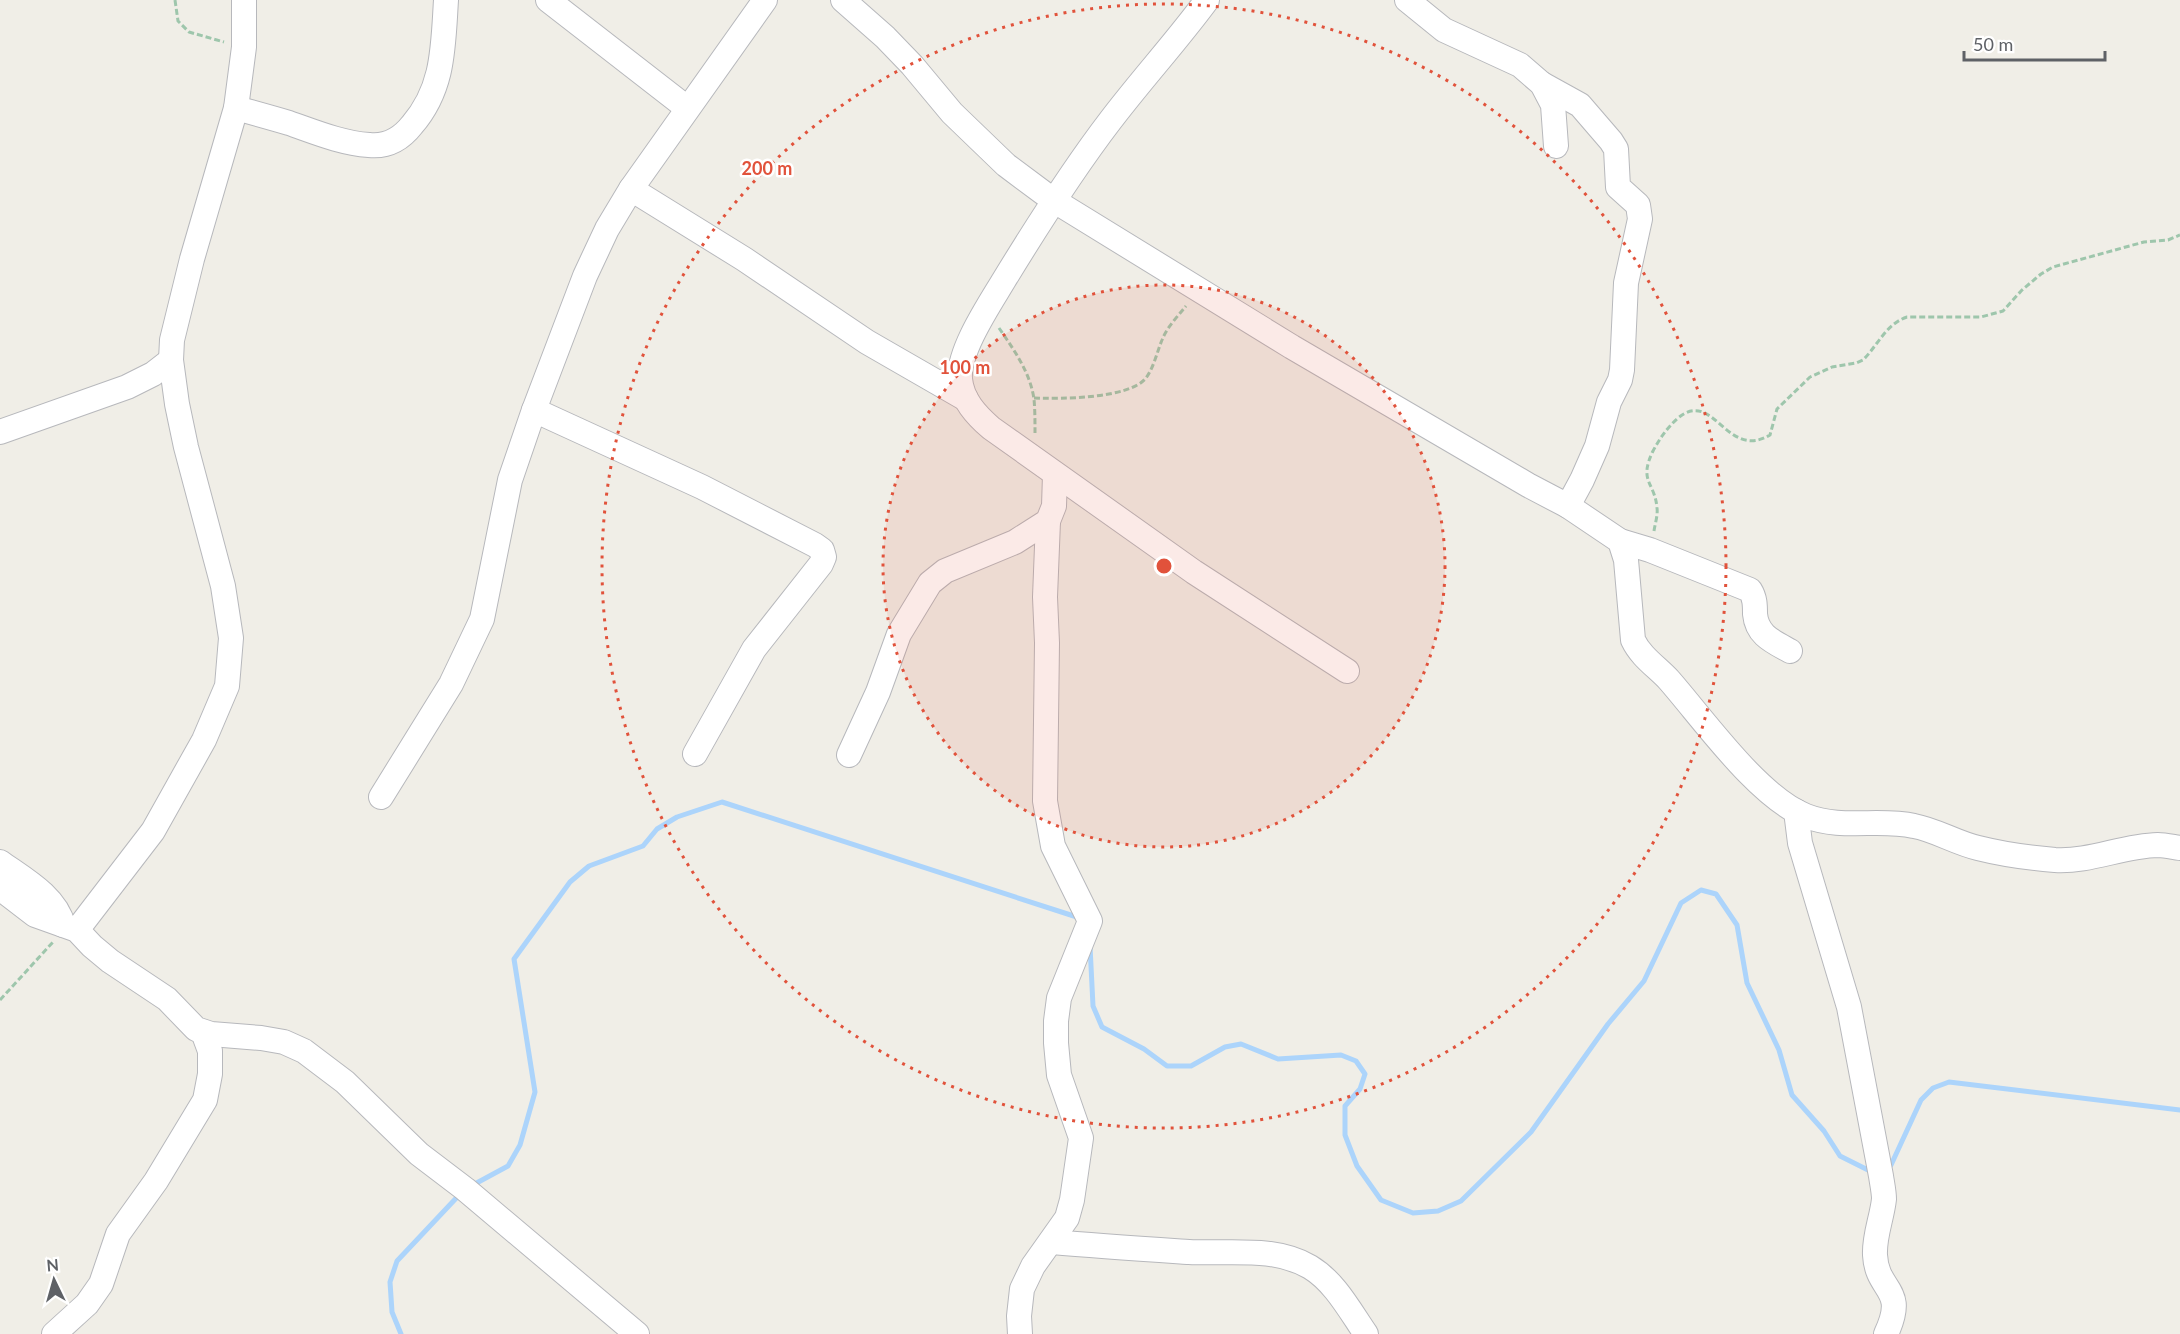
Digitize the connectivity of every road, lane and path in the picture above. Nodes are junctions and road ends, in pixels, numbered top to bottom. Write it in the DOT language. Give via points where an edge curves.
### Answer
graph roads {
  1 [pos="175,0"];
  2 [pos="244,0"];
  3 [pos="446,0"];
  4 [pos="548,0"];
  5 [pos="765,0"];
  6 [pos="843,0"];
  7 [pos="1207,0"];
  8 [pos="1407,0"];
  9 [pos="244,47"];
  10 [pos="1542,84"];
  11 [pos="236,108"];
  12 [pos="687,108"];
  13 [pos="1556,146"];
  14 [pos="631,189"];
  15 [pos="1053,200"];
  16 [pos="2180,236"];
  17 [pos="1198,290"];
  18 [pos="986,309"];
  19 [pos="171,360"];
  20 [pos="1034,398"];
  21 [pos="966,399"];
  22 [pos="534,410"];
  23 [pos="0,432"];
  24 [pos="1036,461"];
  25 [pos="1056,475"];
  26 [pos="1568,506"];
  27 [pos="1048,521"];
  28 [pos="1620,541"];
  29 [pos="1650,550"];
  30 [pos="1790,651"];
  31 [pos="1347,671"];
  32 [pos="695,754"];
  33 [pos="849,755"];
  34 [pos="381,797"];
  35 [pos="1796,811"];
  36 [pos="2180,848"];
  37 [pos="0,862"];
  38 [pos="0,888"];
  39 [pos="68,927"];
  40 [pos="0,1000"];
  41 [pos="202,1032"];
  42 [pos="1052,1242"];
  43 [pos="54,1334"];
  44 [pos="637,1334"];
  45 [pos="1020,1334"];
  46 [pos="1366,1334"];
  47 [pos="1886,1334"];
  1 -- 9 [label="path" via="178,21 189,32"];
  2 -- 9 [label="street"];
  3 -- 11 [label="street" via="443,54 436,86 422,114 403,136 388,144 336,139"];
  4 -- 12 [label="street"];
  5 -- 12 [label="street"];
  6 -- 15 [label="street" via="885,37 952,113 1006,165"];
  7 -- 15 [label="street"];
  8 -- 10 [label="street" via="1444,30 1520,65"];
  9 -- 11 [label="street"];
  10 -- 13 [label="street" via="1553,105"];
  10 -- 26 [label="street" via="1580,105 1611,141 1616,150 1618,187 1634,200 1639,213 1626,283 1620,380 1609,402 1597,446"];
  11 -- 19 [label="street" via="192,259 172,340"];
  12 -- 14 [label="street"];
  14 -- 21 [label="street" via="867,342"];
  14 -- 22 [label="street" via="585,276"];
  15 -- 17 [label="street"];
  15 -- 18 [label="street"];
  16 -- 29 [label="path" via="2053,267 2022,290 2003,311 1981,317 1899,320 1863,360 1810,377 1777,409 1770,435 1761,441 1729,434 1711,415 1688,410 1667,428 1648,462 1648,485 1657,509"];
  17 -- 20 [label="path" via="1163,337 1152,367 1137,386 1089,397"];
  17 -- 26 [label="street"];
  18 -- 20 [label="path" via="1020,360"];
  18 -- 21 [label="street" via="962,357 960,380"];
  19 -- 23 [label="street" via="127,387"];
  19 -- 39 [label="street" via="184,436 223,586 231,638 227,686 204,740 153,831"];
  20 -- 24 [label="path"];
  21 -- 24 [label="street" via="976,415"];
  22 -- 32 [label="street" via="702,487 822,550 821,564 754,649"];
  22 -- 34 [label="street" via="510,480 482,620 451,684"];
  24 -- 25 [label="street"];
  25 -- 27 [label="street"];
  25 -- 31 [label="street" via="1194,572"];
  26 -- 28 [label="street"];
  27 -- 33 [label="street" via="1015,542 945,571 930,583 899,634"];
  27 -- 42 [label="street" via="1045,801 1053,846 1090,921 1059,998 1056,1021 1059,1075 1081,1138 1067,1218"];
  28 -- 29 [label="street"];
  28 -- 35 [label="street" via="1626,560 1633,640 1638,649 1755,778"];
  29 -- 30 [label="street" via="1750,590 1758,628"];
  35 -- 36 [label="street" via="1839,824 1915,826 1978,848 2055,860 2086,859 2158,845"];
  35 -- 47 [label="street" via="1800,843 1849,1008 1881,1176 1884,1197 1875,1254 1895,1309"];
  37 -- 39 [label="street" via="41,892"];
  38 -- 39 [label="street" via="35,915"];
  39 -- 40 [label="path"];
  39 -- 41 [label="street" via="167,999"];
  41 -- 43 [label="street" via="210,1052 205,1100 156,1181 118,1234 100,1284 87,1304"];
  41 -- 44 [label="street" via="284,1042 304,1051 345,1082 419,1154"];
  42 -- 45 [label="street" via="1033,1266 1022,1289"];
  42 -- 46 [label="street" via="1291,1257 1313,1269 1337,1292"];
}
